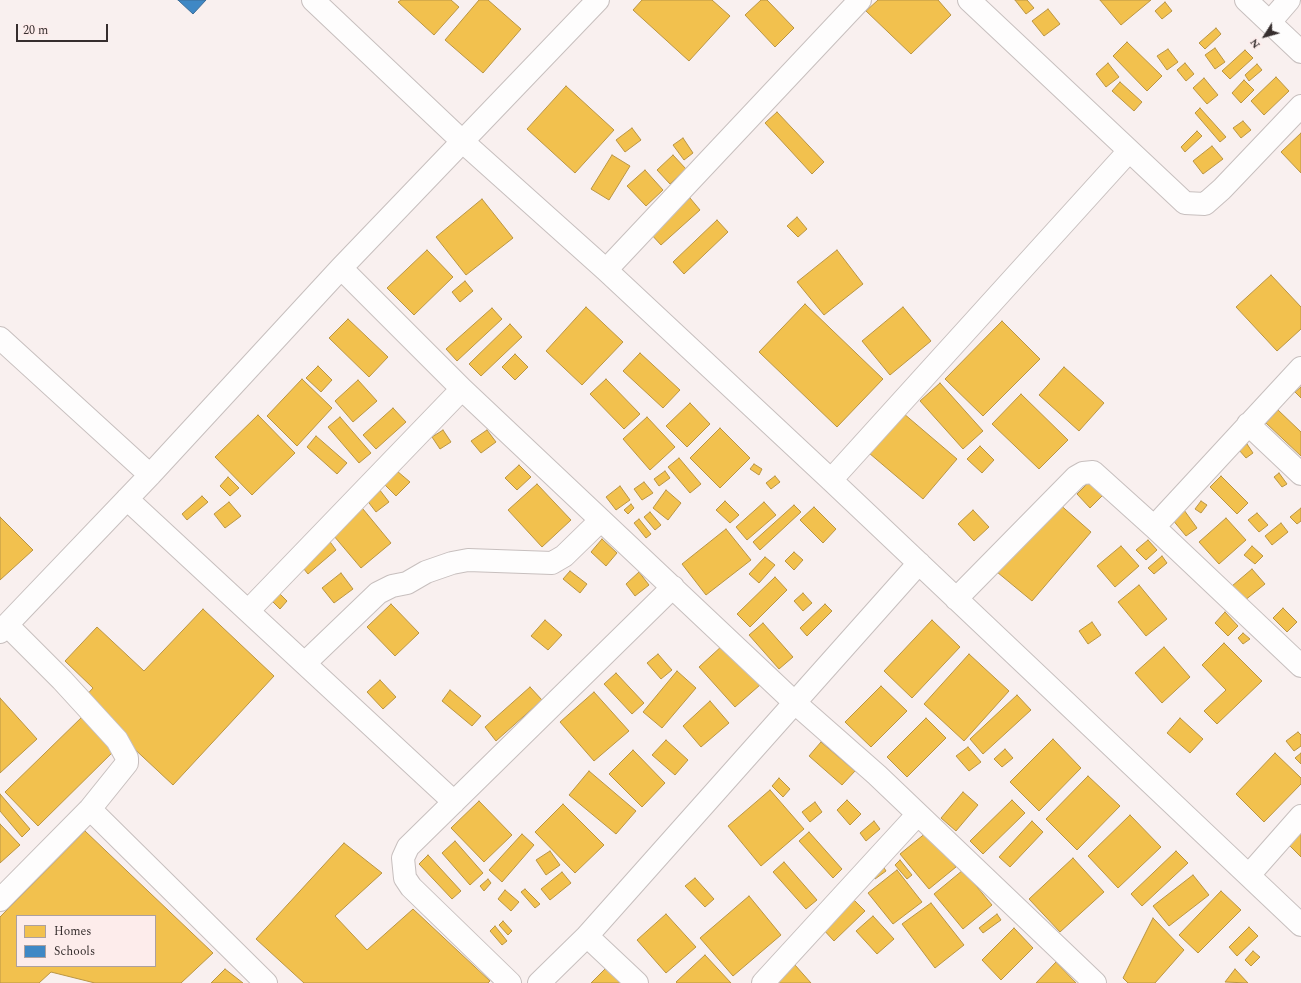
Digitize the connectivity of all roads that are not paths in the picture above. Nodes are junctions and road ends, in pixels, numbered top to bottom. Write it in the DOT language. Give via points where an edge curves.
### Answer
graph roads {
  1 [pos="313,0"];
  2 [pos="598,0"];
  3 [pos="860,0"];
  4 [pos="969,0"];
  5 [pos="1246,0"];
  6 [pos="1289,0"];
  7 [pos="1270,22"];
  8 [pos="1301,52"];
  9 [pos="1301,106"];
  10 [pos="462,141"];
  11 [pos="1129,151"];
  12 [pos="341,268"];
  13 [pos="606,270"];
  14 [pos="0,338"];
  15 [pos="1301,368"];
  16 [pos="462,389"];
  17 [pos="1248,424"];
  18 [pos="1301,474"];
  19 [pos="150,475"];
  20 [pos="831,480"];
  21 [pos="127,499"];
  22 [pos="601,520"];
  23 [pos="1154,527"];
  24 [pos="920,563"];
  25 [pos="673,587"];
  26 [pos="956,598"];
  27 [pos="248,611"];
  28 [pos="4,629"];
  29 [pos="305,663"];
  30 [pos="1301,666"];
  31 [pos="794,702"];
  32 [pos="454,802"];
  33 [pos="90,809"];
  34 [pos="918,814"];
  35 [pos="1301,816"];
  36 [pos="1249,875"];
  37 [pos="0,900"];
  38 [pos="1301,925"];
  39 [pos="586,936"];
  40 [pos="266,983"];
  41 [pos="510,983"];
  42 [pos="539,983"];
  43 [pos="637,983"];
  44 [pos="763,983"];
  45 [pos="1095,983"];
  1 -- 10 [label="street"];
  2 -- 10 [label="street"];
  3 -- 13 [label="street"];
  4 -- 11 [label="street"];
  5 -- 7 [label="street"];
  6 -- 7 [label="street"];
  7 -- 8 [label="street"];
  9 -- 11 [label="street" via="1205,204 1185,203"];
  10 -- 12 [label="street"];
  10 -- 13 [label="street"];
  11 -- 20 [label="street"];
  12 -- 16 [label="street"];
  12 -- 19 [label="street"];
  13 -- 20 [label="street"];
  14 -- 19 [label="street"];
  15 -- 17 [label="street"];
  16 -- 22 [label="street"];
  16 -- 27 [label="street"];
  17 -- 18 [label="street"];
  17 -- 23 [label="street"];
  19 -- 21 [label="street"];
  20 -- 24 [label="street"];
  21 -- 27 [label="street"];
  21 -- 28 [label="street"];
  22 -- 25 [label="street"];
  22 -- 29 [label="street" via="564,556 552,563 468,560 452,563 426,572 407,583 392,586 378,593"];
  23 -- 26 [label="street" via="1099,476 1093,472 1083,473 1076,477"];
  23 -- 30 [label="street"];
  24 -- 26 [label="street"];
  24 -- 31 [label="street"];
  25 -- 31 [label="street"];
  25 -- 32 [label="street"];
  26 -- 36 [label="street"];
  27 -- 29 [label="street"];
  28 -- 33 [label="street" via="62,680 112,735 127,758 125,768"];
  29 -- 32 [label="street"];
  31 -- 34 [label="street"];
  31 -- 39 [label="street"];
  32 -- 41 [label="street" via="408,847 403,858 404,878"];
  33 -- 37 [label="street"];
  33 -- 40 [label="street"];
  34 -- 44 [label="street"];
  34 -- 45 [label="street"];
  35 -- 36 [label="street"];
  36 -- 38 [label="street"];
  39 -- 42 [label="street"];
  39 -- 43 [label="street"];
}
